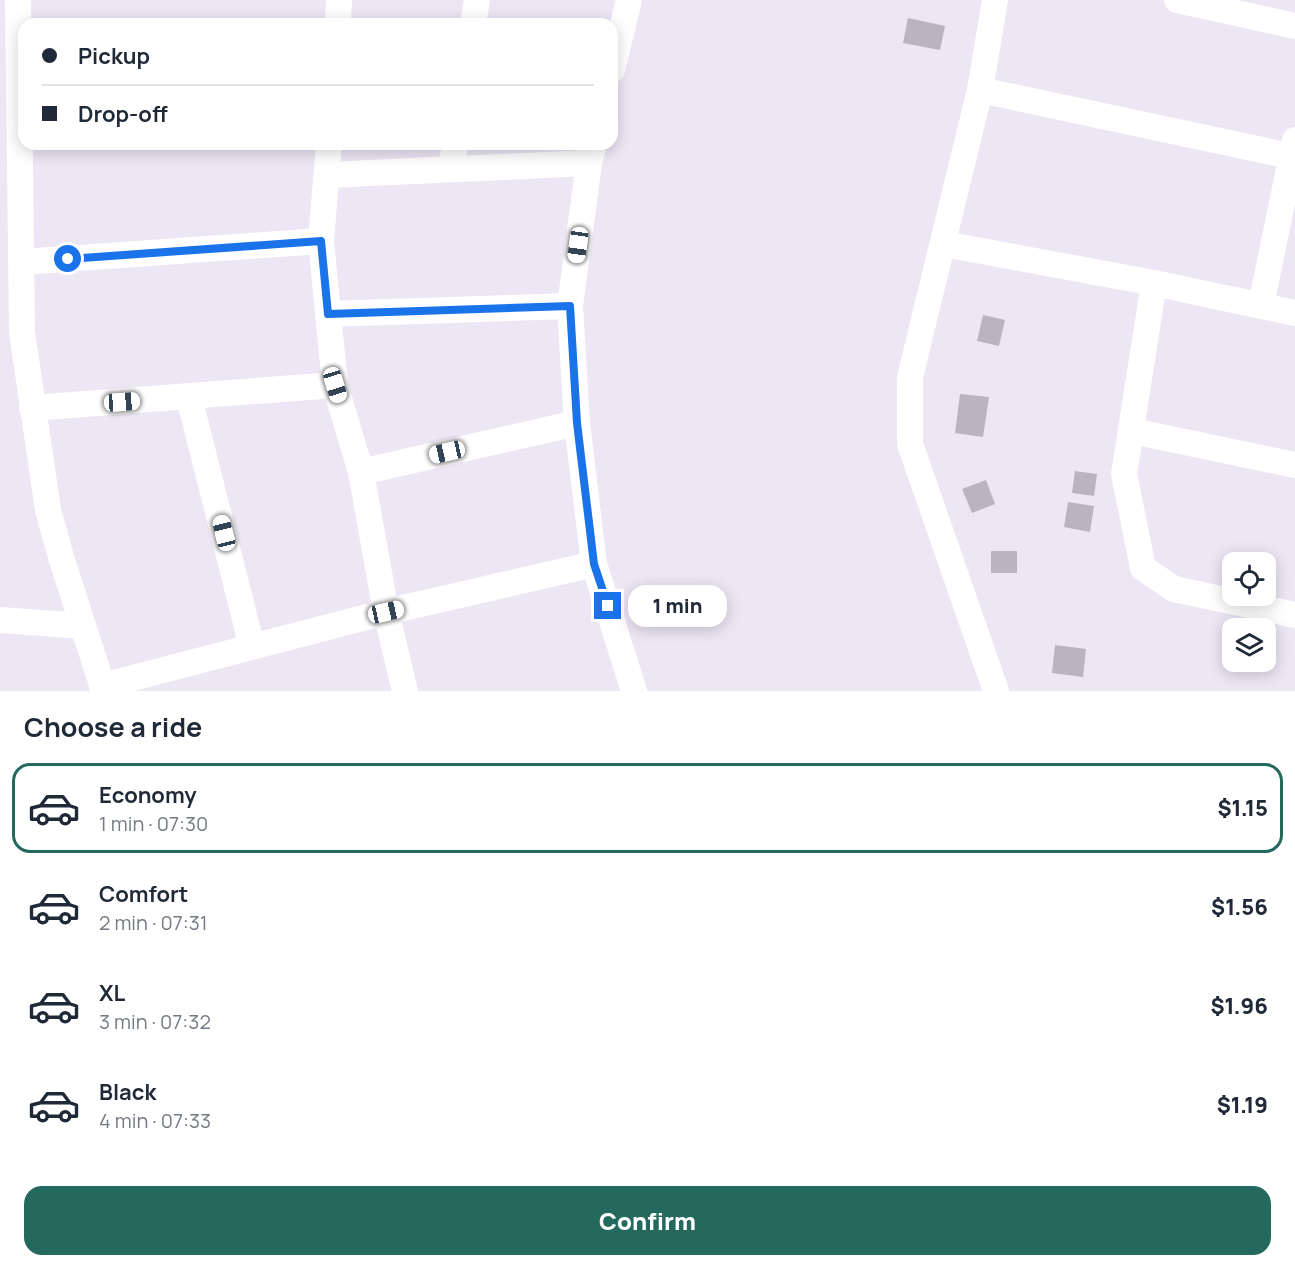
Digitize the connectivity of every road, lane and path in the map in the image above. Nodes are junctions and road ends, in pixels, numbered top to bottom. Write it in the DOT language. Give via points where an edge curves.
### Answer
graph roads {
  1 [pos="18,0"];
  2 [pos="339,0"];
  3 [pos="477,0"];
  4 [pos="629,0"];
  5 [pos="995,0"];
  6 [pos="1177,0"];
  7 [pos="18,18"];
  8 [pos="338,18"];
  9 [pos="474,18"];
  10 [pos="1295,26"];
  11 [pos="618,45"];
  12 [pos="980,90"];
  13 [pos="20,150"];
  14 [pos="329,150"];
  15 [pos="454,150"];
  16 [pos="1294,151"];
  17 [pos="592,154"];
  18 [pos="451,169"];
  19 [pos="327,175"];
  20 [pos="321,241"];
  21 [pos="944,244"];
  22 [pos="22,262"];
  23 [pos="1154,283"];
  24 [pos="1261,305"];
  25 [pos="570,306"];
  26 [pos="1295,313"];
  27 [pos="328,314"];
  28 [pos="11,331"];
  29 [pos="335,385"];
  30 [pos="189,396"];
  31 [pos="32,408"];
  32 [pos="577,423"];
  33 [pos="1132,431"];
  34 [pos="1295,465"];
  35 [pos="361,472"];
  36 [pos="594,564"];
  37 [pos="386,612"];
  38 [pos="1295,615"];
  39 [pos="0,620"];
  40 [pos="83,626"];
  41 [pos="252,647"];
  42 [pos="103,688"];
  43 [pos="988,689"];
  44 [pos="405,691"];
  45 [pos="634,691"];
  1 -- 7 [label="street"];
  2 -- 8 [label="street"];
  3 -- 9 [label="street"];
  4 -- 11 [label="street"];
  5 -- 12 [label="street"];
  6 -- 10 [label="street"];
  12 -- 16 [label="street"];
  12 -- 21 [label="street"];
  13 -- 22 [label="street"];
  14 -- 19 [label="street"];
  15 -- 18 [label="street"];
  16 -- 24 [label="street"];
  17 -- 18 [label="street"];
  17 -- 25 [label="street"];
  18 -- 19 [label="street"];
  19 -- 20 [label="street"];
  20 -- 22 [label="street"];
  20 -- 27 [label="street"];
  21 -- 23 [label="street"];
  21 -- 43 [label="street" via="910,377 910,444"];
  22 -- 28 [label="street"];
  23 -- 24 [label="street"];
  23 -- 33 [label="street"];
  24 -- 26 [label="street"];
  25 -- 27 [label="street"];
  25 -- 32 [label="street"];
  27 -- 29 [label="street"];
  28 -- 31 [label="street"];
  29 -- 30 [label="street"];
  29 -- 35 [label="street"];
  30 -- 31 [label="street"];
  30 -- 41 [label="street"];
  31 -- 40 [label="street" via="48,510"];
  32 -- 35 [label="street"];
  32 -- 36 [label="street"];
  33 -- 34 [label="street"];
  33 -- 38 [label="street" via="1124,474 1143,568 1174,589"];
  35 -- 37 [label="street"];
  36 -- 37 [label="street"];
  36 -- 45 [label="street"];
  37 -- 41 [label="street"];
  37 -- 44 [label="street"];
  39 -- 40 [label="street"];
  40 -- 42 [label="street"];
  41 -- 42 [label="street"];
}
